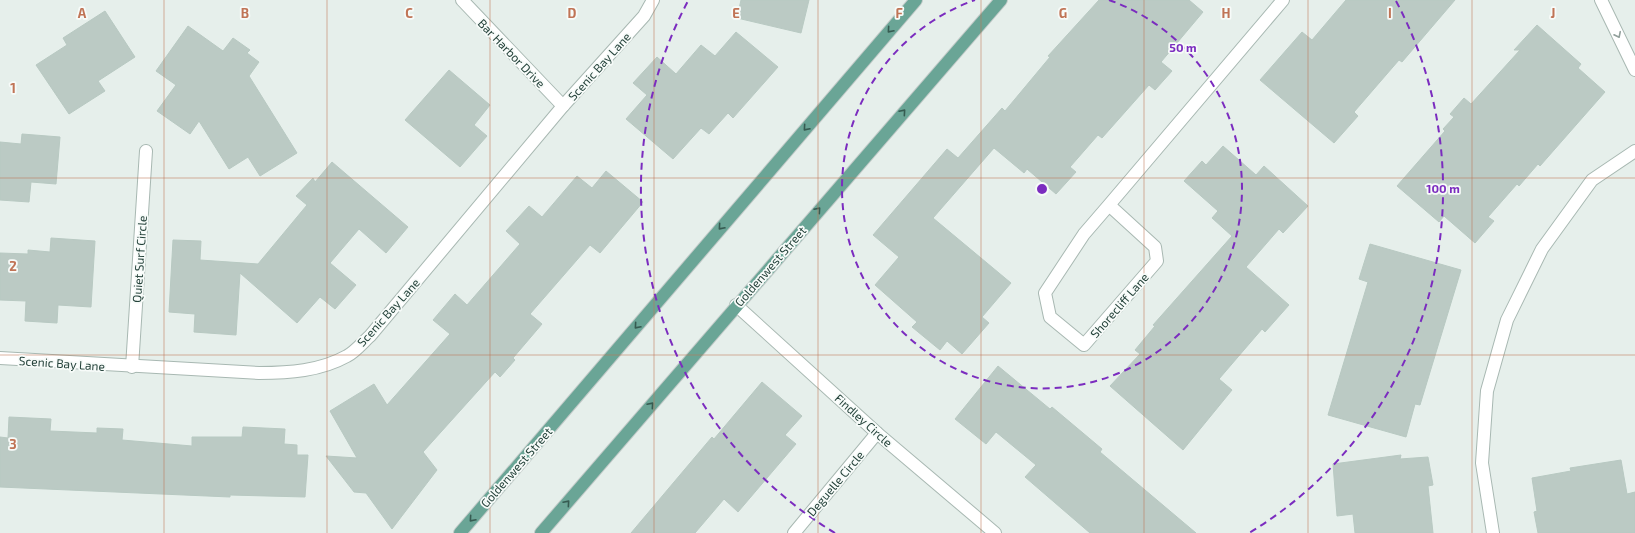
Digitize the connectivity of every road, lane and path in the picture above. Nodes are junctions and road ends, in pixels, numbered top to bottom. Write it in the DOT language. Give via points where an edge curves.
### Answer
graph roads {
  1 [pos="462,0"];
  2 [pos="653,0"];
  3 [pos="916,0"];
  4 [pos="1001,0"];
  5 [pos="1283,0"];
  6 [pos="1601,0"];
  7 [pos="1635,70"];
  8 [pos="562,106"];
  9 [pos="146,151"];
  10 [pos="1635,151"];
  11 [pos="1109,205"];
  12 [pos="736,305"];
  13 [pos="0,358"];
  14 [pos="132,367"];
  15 [pos="877,433"];
  16 [pos="460,533"];
  17 [pos="541,533"];
  18 [pos="794,533"];
  19 [pos="995,533"];
  20 [pos="1493,533"];
  1 -- 8 [label="street, Bar Harbor Drive"];
  2 -- 8 [label="street, Scenic Bay Lane" via="644,16"];
  3 -- 16 [label="main road, Goldenwest Street, one-way"];
  12 -- 4 [label="main road, Goldenwest Street, one-way"];
  5 -- 11 [label="street, Shorecliff Lane"];
  6 -- 7 [label="street, one-way"];
  8 -- 14 [label="street, Scenic Bay Lane" via="370,336 347,356 321,367 291,373 259,374"];
  9 -- 14 [label="street, Quiet Surf Circle"];
  10 -- 20 [label="street" via="1592,180 1542,249 1507,320 1486,391 1482,463"];
  11 -- 11 [label="street, Shorecliff Lane" via="1084,234 1045,293 1050,318 1084,346 1157,262 1155,247"];
  12 -- 15 [label="street, Findley Circle"];
  17 -- 12 [label="main road, Goldenwest Street, one-way"];
  13 -- 14 [label="street, Scenic Bay Lane"];
  15 -- 18 [label="street, Deguelle Circle"];
  15 -- 19 [label="street, Findley Circle"];
}
